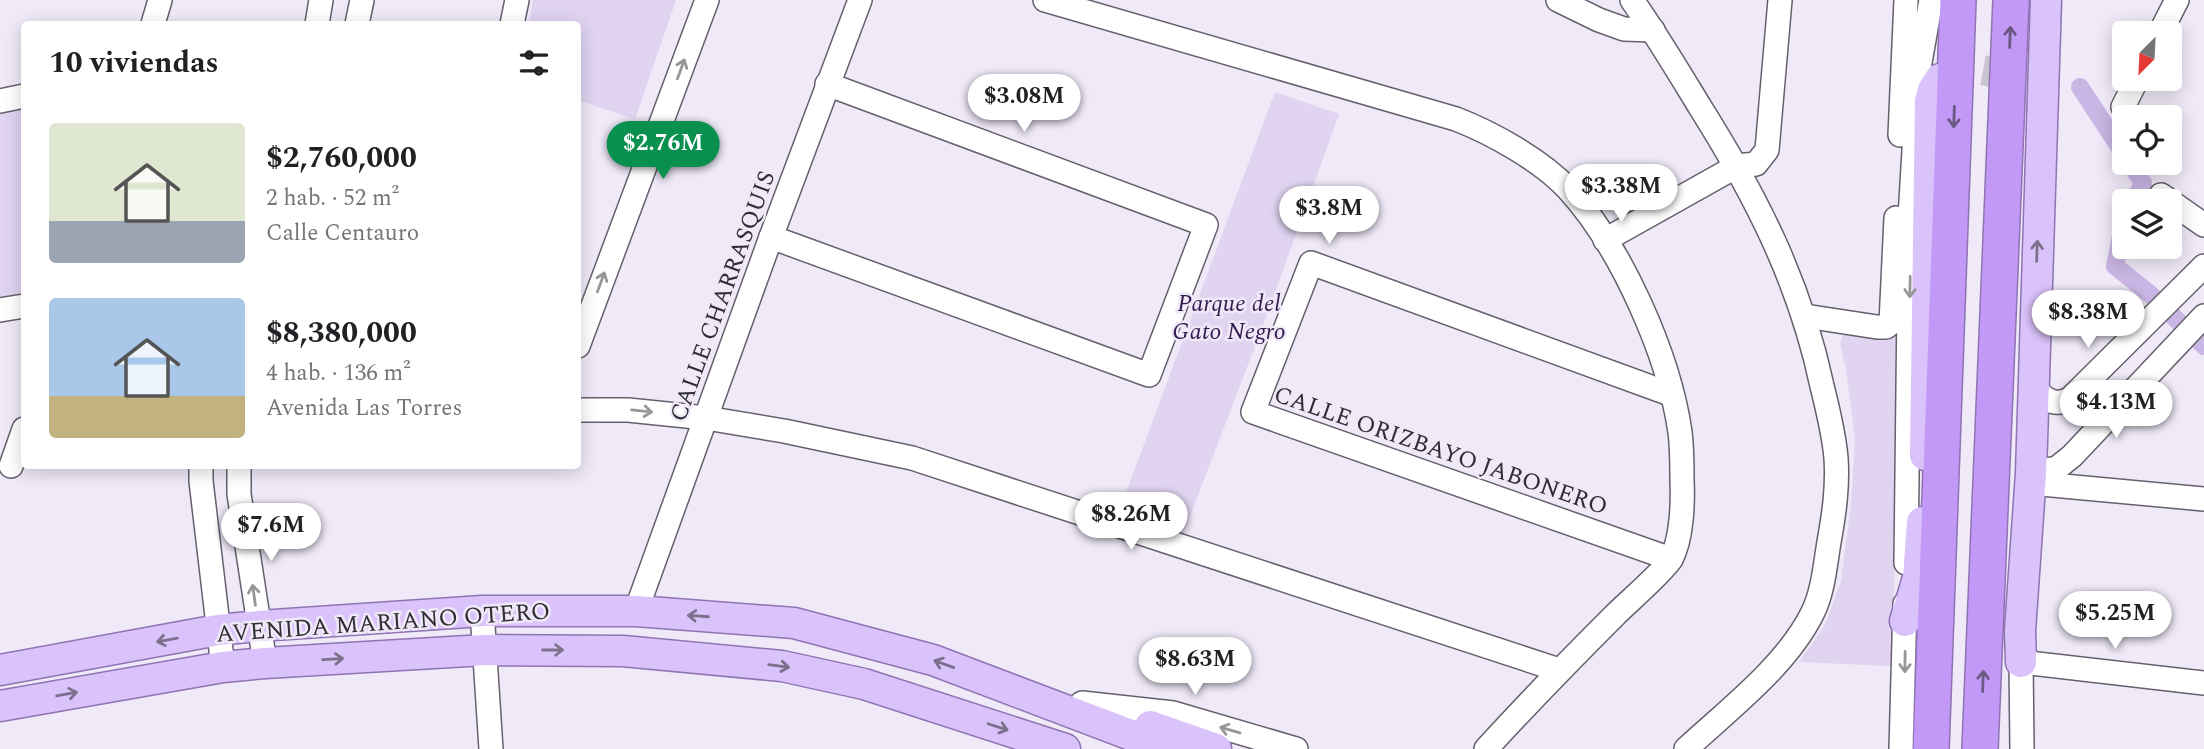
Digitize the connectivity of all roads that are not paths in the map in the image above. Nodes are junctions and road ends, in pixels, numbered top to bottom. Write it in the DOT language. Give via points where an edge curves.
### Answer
graph roads {
  1 [pos="159,0"];
  2 [pos="321,0"];
  3 [pos="362,0"];
  4 [pos="517,0"];
  5 [pos="707,0"];
  6 [pos="860,0"];
  7 [pos="1045,0"];
  8 [pos="1558,0"];
  9 [pos="1632,0"];
  10 [pos="1780,0"];
  11 [pos="1906,0"];
  12 [pos="1921,0"];
  13 [pos="1931,0"];
  14 [pos="1958,0"];
  15 [pos="2011,0"];
  16 [pos="2046,0"];
  17 [pos="2177,0"];
  18 [pos="154,21"];
  19 [pos="318,21"];
  20 [pos="358,21"];
  21 [pos="513,21"];
  22 [pos="2166,21"];
  23 [pos="1653,30"];
  24 [pos="1929,74"];
  25 [pos="827,84"];
  26 [pos="2016,87"];
  27 [pos="21,97"];
  28 [pos="0,101"];
  29 [pos="1737,166"];
  30 [pos="2182,210"];
  31 [pos="2204,225"];
  32 [pos="771,237"];
  33 [pos="1605,240"];
  34 [pos="2204,266"];
  35 [pos="21,306"];
  36 [pos="0,310"];
  37 [pos="1805,316"];
  38 [pos="2204,316"];
  39 [pos="2142,327"];
  40 [pos="581,338"];
  41 [pos="2168,352"];
  42 [pos="2033,388"];
  43 [pos="1670,394"];
  44 [pos="581,410"];
  45 [pos="706,418"];
  46 [pos="21,438"];
  47 [pos="12,466"];
  48 [pos="201,469"];
  49 [pos="239,469"];
  50 [pos="2031,478"];
  51 [pos="2204,499"];
  52 [pos="1671,559"];
  53 [pos="482,611"];
  54 [pos="636,611"];
  55 [pos="1905,621"];
  56 [pos="259,626"];
  57 [pos="218,630"];
  58 [pos="2020,631"];
  59 [pos="485,650"];
  60 [pos="2021,662"];
  61 [pos="265,663"];
  62 [pos="223,667"];
  63 [pos="0,670"];
  64 [pos="1559,670"];
  65 [pos="2204,683"];
  66 [pos="1030,696"];
  67 [pos="1082,703"];
  68 [pos="0,706"];
  69 [pos="491,749"];
  70 [pos="1065,749"];
  71 [pos="1168,749"];
  72 [pos="1216,749"];
  73 [pos="1296,749"];
  74 [pos="1486,749"];
  75 [pos="1686,749"];
  76 [pos="1901,749"];
  77 [pos="1931,749"];
  78 [pos="1980,749"];
  79 [pos="2022,749"];
  1 -- 18 [label="street"];
  2 -- 19 [label="street"];
  3 -- 20 [label="street"];
  4 -- 21 [label="street"];
  40 -- 5 [label="street, one-way"];
  6 -- 25 [label="street, CALLE CHARRASQUIS"];
  7 -- 33 [label="street" via="1483,130 1567,188"];
  8 -- 23 [label="street" via="1624,29"];
  9 -- 23 [label="street"];
  10 -- 29 [label="street" via="1767,150 1756,164"];
  11 -- 37 [label="street" via="1891,323 1877,327"];
  12 -- 24 [label="street"];
  13 -- 24 [label="street"];
  14 -- 77 [label="highway, one-way"];
  78 -- 15 [label="highway, one-way"];
  42 -- 16 [label="main road, one-way"];
  17 -- 22 [label="street"];
  23 -- 29 [label="street"];
  24 -- 55 [label="main road" via="1922,543 1918,578"];
  25 -- 32 [label="street, CALLE CHARRASQUIS"];
  25 -- 32 [label="street" via="1206,225 1149,375"];
  26 -- 58 [label="main road" via="2024,108 2006,478 2012,596"];
  27 -- 28 [label="street"];
  29 -- 33 [label="street"];
  29 -- 37 [label="street" via="1766,221"];
  30 -- 31 [label="street"];
  32 -- 45 [label="street, CALLE CHARRASQUIS"];
  33 -- 43 [label="street" via="1644,312"];
  34 -- 39 [label="street"];
  35 -- 36 [label="street"];
  37 -- 75 [label="street" via="1836,458 1833,518 1819,595 1805,625 1776,663"];
  38 -- 41 [label="street"];
  39 -- 41 [label="street"];
  39 -- 42 [label="street" via="2067,401 2051,402"];
  41 -- 50 [label="street" via="2072,456"];
  42 -- 50 [label="main road"];
  43 -- 52 [label="street" via="1679,431 1683,499"];
  43 -- 52 [label="street, CALLE ORIZBAYO JABONERO" via="1311,263 1253,412"];
  44 -- 45 [label="street, one-way"];
  45 -- 54 [label="street, CALLE CHARRASQUIS"];
  45 -- 64 [label="street" via="864,446 960,472"];
  46 -- 47 [label="street"];
  48 -- 57 [label="street"];
  56 -- 49 [label="street, one-way"];
  50 -- 51 [label="street"];
  50 -- 58 [label="main road"];
  52 -- 64 [label="street"];
  53 -- 54 [label="main road, AVENIDA MARIANO OTERO"];
  53 -- 56 [label="main road, AVENIDA MARIANO OTERO"];
  53 -- 59 [label="street"];
  66 -- 54 [label="main road, AVENIDA MARIANO OTERO, one-way" via="933,660 793,623"];
  55 -- 76 [label="street, one-way"];
  56 -- 57 [label="main road, AVENIDA MARIANO OTERO"];
  56 -- 61 [label="street"];
  57 -- 62 [label="street"];
  57 -- 63 [label="main road, AVENIDA MARIANO OTERO, one-way"];
  58 -- 60 [label="main road"];
  61 -- 59 [label="main road, AVENIDA MARIANO OTERO, one-way"];
  59 -- 69 [label="street"];
  59 -- 70 [label="main road, AVENIDA MARIANO OTERO, one-way" via="622,651 782,666 864,684"];
  60 -- 65 [label="street"];
  60 -- 79 [label="street"];
  61 -- 62 [label="main road, AVENIDA MARIANO OTERO"];
  68 -- 62 [label="main road, AVENIDA MARIANO OTERO, one-way"];
  64 -- 74 [label="street"];
  66 -- 67 [label="main road"];
  66 -- 71 [label="main road, AVENIDA MARIANO OTERO"];
  67 -- 72 [label="main road"];
  73 -- 67 [label="street, one-way" via="1172,713"];
}
